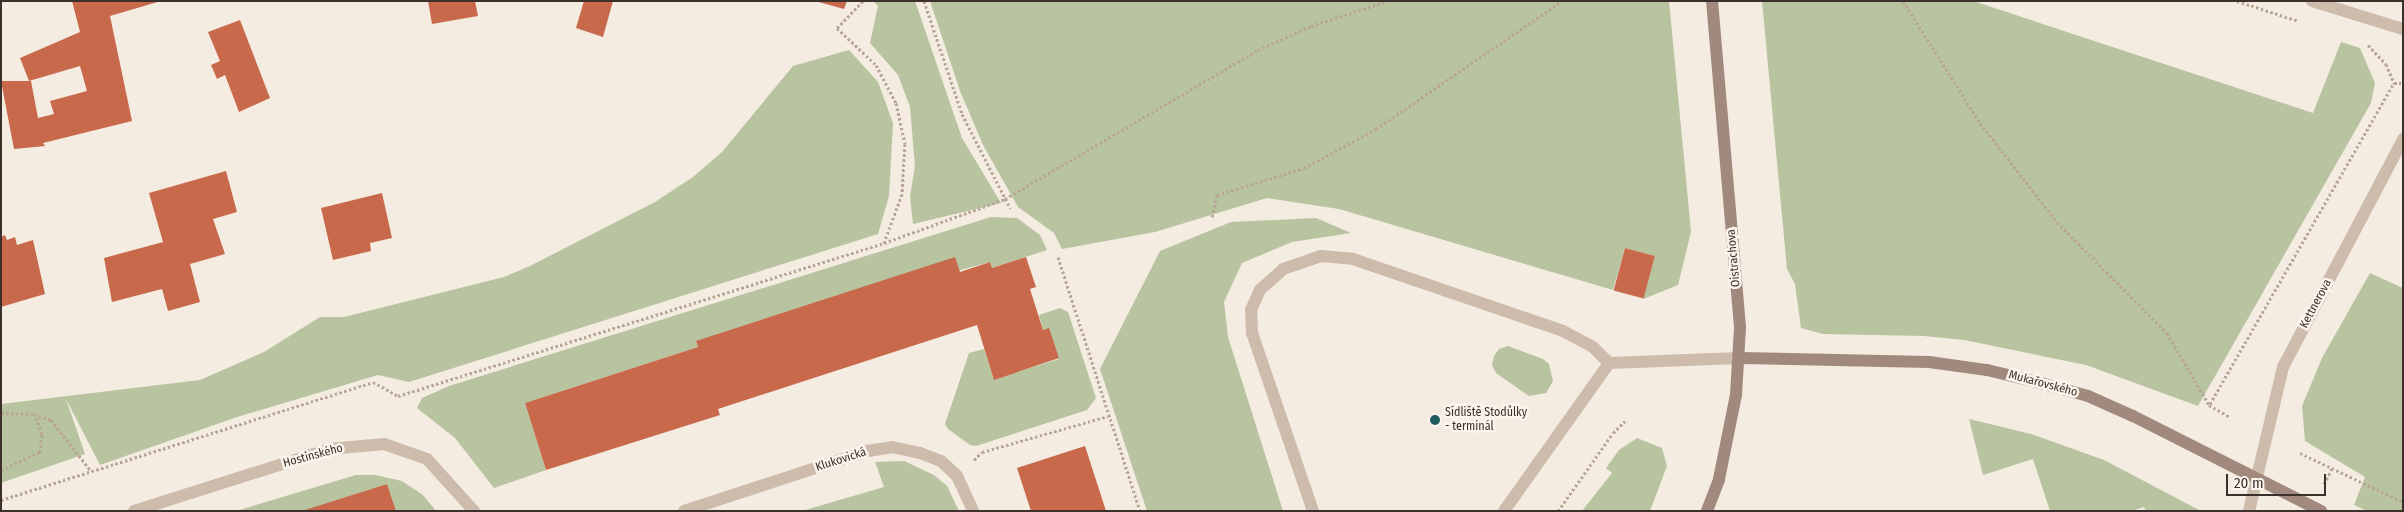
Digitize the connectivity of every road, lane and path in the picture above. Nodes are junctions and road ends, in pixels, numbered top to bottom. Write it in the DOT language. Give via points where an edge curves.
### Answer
graph roads {
  1 [pos="863,1"];
  2 [pos="924,1"];
  3 [pos="1387,1"];
  4 [pos="1562,1"];
  5 [pos="1712,1"];
  6 [pos="1903,1"];
  7 [pos="2237,1"];
  8 [pos="2312,1"];
  9 [pos="2306,24"];
  10 [pos="2403,29"];
  11 [pos="2360,40"];
  12 [pos="2394,83"];
  13 [pos="2403,83"];
  14 [pos="2403,138"];
  15 [pos="1005,199"];
  16 [pos="1010,208"];
  17 [pos="1212,217"];
  18 [pos="884,243"];
  19 [pos="1058,257"];
  20 [pos="1739,358"];
  21 [pos="1609,363"];
  22 [pos="2210,405"];
  23 [pos="1,412"];
  24 [pos="34,414"];
  25 [pos="1108,416"];
  26 [pos="2230,416"];
  27 [pos="1625,421"];
  28 [pos="2300,453"];
  29 [pos="2332,468"];
  30 [pos="1,470"];
  31 [pos="91,471"];
  32 [pos="957,476"];
  33 [pos="2257,479"];
  34 [pos="2324,484"];
  35 [pos="1,500"];
  36 [pos="2403,502"];
  37 [pos="134,511"];
  38 [pos="474,511"];
  39 [pos="684,511"];
  40 [pos="973,511"];
  41 [pos="1140,511"];
  42 [pos="1313,511"];
  43 [pos="1504,511"];
  44 [pos="1558,511"];
  45 [pos="1707,511"];
  46 [pos="2249,511"];
  47 [pos="2321,511"];
  1 -- 18 [label="path" via="837,28 876,65 896,103 905,144 902,194"];
  2 -- 15 [label="path" via="962,114"];
  3 -- 15 [label="path" via="1311,26 1258,50"];
  4 -- 17 [label="path" via="1459,75 1376,129 1304,168 1217,195"];
  5 -- 20 [label="street, Oistrachova" via="1736,276"];
  6 -- 22 [label="path" via="1980,124 2057,222 2166,333"];
  7 -- 9 [label="path"];
  8 -- 10 [label="street"];
  11 -- 12 [label="path" via="2386,64"];
  12 -- 13 [label="path"];
  12 -- 22 [label="path"];
  14 -- 33 [label="street, Kettnerova" via="2283,367"];
  15 -- 16 [label="path"];
  15 -- 18 [label="path"];
  18 -- 31 [label="path" via="398,396 373,382"];
  19 -- 25 [label="path"];
  20 -- 21 [label="street"];
  20 -- 33 [label="street, Mukařovského" via="1929,362 1987,370 2088,396"];
  20 -- 45 [label="street, Oistrachova" via="1736,396 1721,471"];
  21 -- 42 [label="street" via="1592,347 1563,331 1353,259 1321,256 1283,268 1260,290 1251,310 1252,333"];
  21 -- 43 [label="street"];
  22 -- 26 [label="path"];
  23 -- 24 [label="path"];
  24 -- 30 [label="path" via="42,434 40,452"];
  24 -- 31 [label="path" via="50,420"];
  25 -- 32 [label="path" via="982,452"];
  25 -- 41 [label="path"];
  27 -- 44 [label="path"];
  28 -- 29 [label="path"];
  29 -- 34 [label="path"];
  29 -- 36 [label="path"];
  31 -- 35 [label="path"];
  32 -- 39 [label="street, Klukovická" via="941,461 892,447 868,451"];
  32 -- 40 [label="street, Klukovická"];
  33 -- 46 [label="street, Kettnerova"];
  33 -- 47 [label="street, Mukařovského"];
  37 -- 38 [label="street, Hostinského" via="330,448 384,444 427,459"];
}
